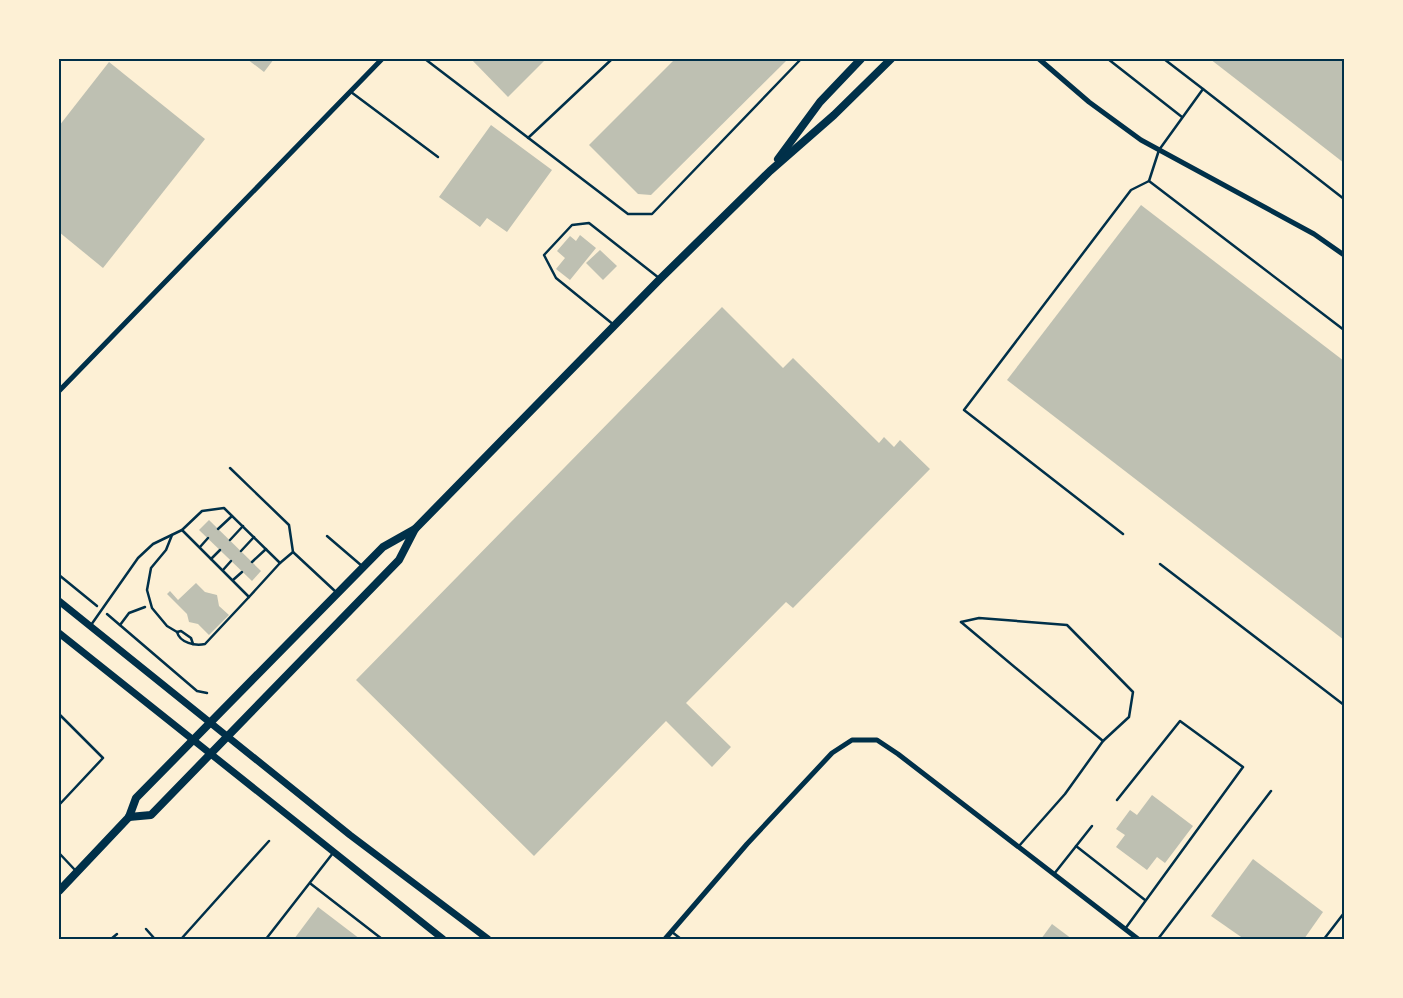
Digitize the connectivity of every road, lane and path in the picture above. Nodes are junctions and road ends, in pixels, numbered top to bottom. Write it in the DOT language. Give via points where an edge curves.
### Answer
graph roads {
  1 [pos="382,59"];
  2 [pos="426,59"];
  3 [pos="612,59"];
  4 [pos="801,59"];
  5 [pos="861,59"];
  6 [pos="890,59"];
  7 [pos="1039,59"];
  8 [pos="1108,59"];
  9 [pos="1164,59"];
  10 [pos="1203,89"];
  11 [pos="350,91"];
  12 [pos="1182,117"];
  13 [pos="528,138"];
  14 [pos="1159,150"];
  15 [pos="438,157"];
  16 [pos="770,171"];
  17 [pos="1149,181"];
  18 [pos="1344,199"];
  19 [pos="1344,255"];
  20 [pos="660,279"];
  21 [pos="615,325"];
  22 [pos="1344,330"];
  23 [pos="59,391"];
  24 [pos="230,468"];
  25 [pos="232,516"];
  26 [pos="243,526"];
  27 [pos="218,529"];
  28 [pos="416,529"];
  29 [pos="182,530"];
  30 [pos="172,534"];
  31 [pos="1123,534"];
  32 [pos="327,536"];
  33 [pos="254,537"];
  34 [pos="208,538"];
  35 [pos="230,540"];
  36 [pos="200,547"];
  37 [pos="266,549"];
  38 [pos="220,550"];
  39 [pos="240,551"];
  40 [pos="293,552"];
  41 [pos="211,559"];
  42 [pos="231,561"];
  43 [pos="252,562"];
  44 [pos="280,563"];
  45 [pos="1160,564"];
  46 [pos="363,567"];
  47 [pos="223,570"];
  48 [pos="242,572"];
  49 [pos="59,575"];
  50 [pos="233,580"];
  51 [pos="336,592"];
  52 [pos="249,597"];
  53 [pos="59,601"];
  54 [pos="151,605"];
  55 [pos="103,610"];
  56 [pos="120,625"];
  57 [pos="90,627"];
  58 [pos="176,632"];
  59 [pos="59,634"];
  60 [pos="193,644"];
  61 [pos="208,693"];
  62 [pos="1344,705"];
  63 [pos="59,714"];
  64 [pos="210,723"];
  65 [pos="227,737"];
  66 [pos="194,740"];
  67 [pos="1103,741"];
  68 [pos="211,754"];
  69 [pos="1271,791"];
  70 [pos="1117,800"];
  71 [pos="59,805"];
  72 [pos="129,817"];
  73 [pos="1092,826"];
  74 [pos="270,840"];
  75 [pos="1076,846"];
  76 [pos="1018,847"];
  77 [pos="334,852"];
  78 [pos="59,853"];
  79 [pos="76,871"];
  80 [pos="1054,874"];
  81 [pos="310,884"];
  82 [pos="59,891"];
  83 [pos="1145,900"];
  84 [pos="1344,913"];
  85 [pos="146,929"];
  86 [pos="1125,929"];
  87 [pos="671,931"];
  88 [pos="117,934"];
  89 [pos="111,939"];
  90 [pos="152,939"];
  91 [pos="183,939"];
  92 [pos="266,939"];
  93 [pos="382,939"];
  94 [pos="443,939"];
  95 [pos="488,939"];
  96 [pos="665,939"];
  97 [pos="681,939"];
  98 [pos="1138,939"];
  99 [pos="1158,939"];
  100 [pos="1324,939"];
  1 -- 11 [label="street"];
  2 -- 13 [label="lane"];
  3 -- 13 [label="lane"];
  4 -- 13 [label="lane" via="652,214 628,214"];
  5 -- 16 [label="main road" via="820,102"];
  6 -- 16 [label="main road" via="834,116"];
  7 -- 14 [label="street" via="1089,102"];
  8 -- 12 [label="lane"];
  9 -- 10 [label="lane"];
  10 -- 12 [label="lane"];
  10 -- 18 [label="lane"];
  11 -- 15 [label="lane"];
  11 -- 23 [label="street"];
  12 -- 14 [label="lane"];
  14 -- 17 [label="lane"];
  14 -- 19 [label="street" via="1314,234"];
  16 -- 20 [label="main road"];
  17 -- 22 [label="lane"];
  17 -- 31 [label="lane" via="1131,190 964,410"];
  20 -- 21 [label="main road"];
  20 -- 21 [label="lane" via="588,223 572,225 544,255 556,278"];
  21 -- 28 [label="main road"];
  24 -- 40 [label="lane" via="289,525"];
  25 -- 26 [label="lane"];
  25 -- 27 [label="lane"];
  25 -- 29 [label="lane" via="224,508 202,511"];
  26 -- 33 [label="lane"];
  26 -- 35 [label="lane"];
  28 -- 46 [label="main road" via="382,547"];
  28 -- 65 [label="main road" via="399,560"];
  29 -- 30 [label="lane"];
  29 -- 36 [label="lane"];
  30 -- 54 [label="lane" via="166,550 151,568 147,590"];
  30 -- 55 [label="lane" via="153,544 138,558"];
  32 -- 46 [label="lane"];
  33 -- 37 [label="lane"];
  33 -- 39 [label="lane"];
  34 -- 36 [label="lane"];
  36 -- 41 [label="lane"];
  37 -- 43 [label="lane"];
  37 -- 44 [label="lane"];
  38 -- 41 [label="lane"];
  40 -- 44 [label="lane"];
  40 -- 51 [label="lane"];
  41 -- 47 [label="lane"];
  42 -- 47 [label="lane"];
  44 -- 52 [label="lane"];
  45 -- 62 [label="lane"];
  46 -- 51 [label="main road"];
  47 -- 50 [label="lane"];
  48 -- 50 [label="lane"];
  49 -- 55 [label="path"];
  50 -- 52 [label="lane"];
  51 -- 64 [label="main road"];
  52 -- 60 [label="lane" via="205,644"];
  53 -- 57 [label="main road"];
  54 -- 56 [label="path" via="129,613"];
  54 -- 58 [label="lane"];
  55 -- 56 [label="path"];
  55 -- 57 [label="lane"];
  56 -- 61 [label="path" via="198,691"];
  57 -- 64 [label="main road"];
  58 -- 60 [label="lane" via="188,644"];
  58 -- 60 [label="lane" via="181,631 191,638"];
  59 -- 66 [label="main road"];
  63 -- 71 [label="lane" via="103,758"];
  64 -- 65 [label="main road"];
  64 -- 66 [label="main road"];
  65 -- 68 [label="main road"];
  65 -- 95 [label="main road"];
  66 -- 68 [label="main road"];
  66 -- 72 [label="main road" via="136,798"];
  67 -- 67 [label="lane" via="1129,716 1133,692 1067,625 979,618 961,622"];
  67 -- 76 [label="lane" via="1065,794"];
  68 -- 72 [label="main road" via="151,815"];
  68 -- 77 [label="main road"];
  69 -- 99 [label="lane"];
  70 -- 83 [label="lane" via="1180,721 1243,767"];
  72 -- 79 [label="main road"];
  73 -- 75 [label="lane"];
  74 -- 91 [label="lane"];
  75 -- 80 [label="lane"];
  75 -- 83 [label="lane"];
  76 -- 80 [label="street"];
  76 -- 87 [label="street" via="877,740 852,740 832,752"];
  77 -- 81 [label="lane"];
  77 -- 94 [label="main road"];
  78 -- 79 [label="lane"];
  79 -- 82 [label="main road"];
  80 -- 86 [label="street"];
  81 -- 92 [label="lane"];
  81 -- 93 [label="lane"];
  83 -- 86 [label="lane"];
  84 -- 100 [label="lane"];
  85 -- 90 [label="lane"];
  86 -- 98 [label="street"];
  87 -- 96 [label="street"];
  87 -- 97 [label="lane"];
  88 -- 89 [label="lane"];
}
